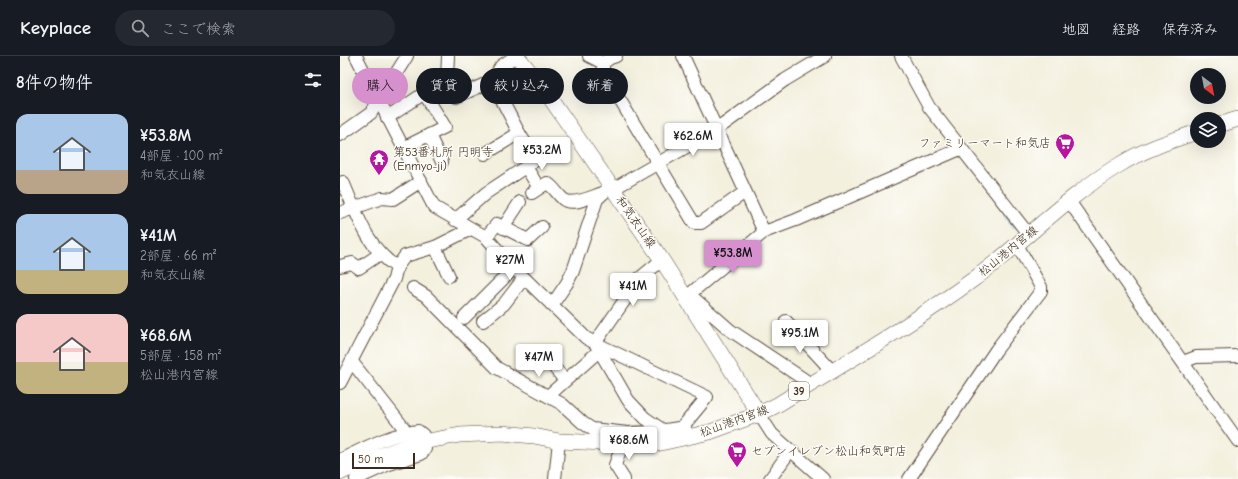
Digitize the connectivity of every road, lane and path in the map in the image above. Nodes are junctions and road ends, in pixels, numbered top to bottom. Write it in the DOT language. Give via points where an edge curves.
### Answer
graph roads {
  1 [pos="356,56"];
  2 [pos="407,56"];
  3 [pos="448,56"];
  4 [pos="516,56"];
  5 [pos="589,56"];
  6 [pos="616,56"];
  7 [pos="683,56"];
  8 [pos="825,56"];
  9 [pos="901,56"];
  10 [pos="603,63"];
  11 [pos="362,68"];
  12 [pos="399,68"];
  13 [pos="447,68"];
  14 [pos="500,68"];
  15 [pos="416,98"];
  16 [pos="376,104"];
  17 [pos="380,104"];
  18 [pos="431,104"];
  19 [pos="504,104"];
  20 [pos="387,118"];
  21 [pos="1238,119"];
  22 [pos="1226,123"];
  23 [pos="342,130"];
  24 [pos="716,130"];
  25 [pos="519,133"];
  26 [pos="1190,134"];
  27 [pos="429,136"];
  28 [pos="403,148"];
  29 [pos="960,149"];
  30 [pos="485,154"];
  31 [pos="442,162"];
  32 [pos="658,163"];
  33 [pos="526,167"];
  34 [pos="420,181"];
  35 [pos="340,184"];
  36 [pos="609,189"];
  37 [pos="745,192"];
  38 [pos="1069,201"];
  39 [pos="520,202"];
  40 [pos="354,207"];
  41 [pos="340,213"];
  42 [pos="455,220"];
  43 [pos="542,227"];
  44 [pos="503,228"];
  45 [pos="472,229"];
  46 [pos="764,232"];
  47 [pos="1029,235"];
  48 [pos="486,237"];
  49 [pos="1017,245"];
  50 [pos="435,247"];
  51 [pos="380,254"];
  52 [pos="662,260"];
  53 [pos="340,266"];
  54 [pos="397,267"];
  55 [pos="514,268"];
  56 [pos="449,276"];
  57 [pos="524,278"];
  58 [pos="413,288"];
  59 [pos="687,296"];
  60 [pos="552,305"];
  61 [pos="464,318"];
  62 [pos="483,321"];
  63 [pos="786,321"];
  64 [pos="597,347"];
  65 [pos="1238,356"];
  66 [pos="547,359"];
  67 [pos="352,362"];
  68 [pos="1183,362"];
  69 [pos="832,371"];
  70 [pos="564,379"];
  71 [pos="340,383"];
  72 [pos="811,384"];
  73 [pos="548,396"];
  74 [pos="760,414"];
  75 [pos="664,431"];
  76 [pos="407,432"];
  77 [pos="686,432"];
  78 [pos="425,440"];
  79 [pos="559,441"];
  80 [pos="1238,441"];
  81 [pos="622,445"];
  82 [pos="790,451"];
  83 [pos="340,460"];
  84 [pos="340,473"];
  85 [pos="356,479"];
  86 [pos="555,479"];
  87 [pos="623,479"];
  88 [pos="770,479"];
  89 [pos="823,479"];
  90 [pos="909,479"];
  1 -- 11 [label="street"];
  2 -- 12 [label="street"];
  3 -- 13 [label="street"];
  4 -- 14 [label="street"];
  4 -- 36 [label="main road, 和気衣山線" via="546,92"];
  5 -- 10 [label="street"];
  6 -- 10 [label="street"];
  7 -- 24 [label="street"];
  8 -- 24 [label="street" via="785,80"];
  9 -- 29 [label="street" via="929,107"];
  10 -- 32 [label="street" via="603,72"];
  15 -- 20 [label="street"];
  16 -- 23 [label="street" via="370,113"];
  17 -- 20 [label="street"];
  18 -- 27 [label="street" via="445,127"];
  19 -- 25 [label="street"];
  20 -- 28 [label="street"];
  21 -- 22 [label="main road"];
  24 -- 32 [label="street"];
  24 -- 37 [label="street"];
  25 -- 30 [label="street"];
  25 -- 33 [label="street" via="536,160"];
  26 -- 38 [label="main road, 松山港内宮線 / 39" via="1146,150 1120,164"];
  27 -- 28 [label="street"];
  27 -- 31 [label="street"];
  28 -- 34 [label="street"];
  29 -- 46 [label="street"];
  29 -- 47 [label="street"];
  32 -- 36 [label="street"];
  32 -- 37 [label="street" via="694,223 701,223"];
  33 -- 36 [label="street" via="535,190 548,183 564,201 577,202"];
  33 -- 42 [label="street" via="486,193"];
  34 -- 40 [label="street" via="393,199 382,198"];
  34 -- 42 [label="street" via="434,207"];
  35 -- 40 [label="street" via="343,182"];
  36 -- 52 [label="main road, 和気衣山線"];
  36 -- 60 [label="street" via="597,198 573,272"];
  37 -- 46 [label="street"];
  38 -- 47 [label="main road, 松山港内宮線 / 39"];
  38 -- 68 [label="street"];
  39 -- 44 [label="street"];
  40 -- 41 [label="street"];
  40 -- 51 [label="street" via="371,242"];
  42 -- 45 [label="street"];
  43 -- 44 [label="street" via="528,240"];
  44 -- 48 [label="street" via="497,224"];
  45 -- 48 [label="street"];
  45 -- 50 [label="street"];
  46 -- 59 [label="street"];
  47 -- 49 [label="main road, 松山港内宮線 / 39"];
  48 -- 55 [label="street"];
  49 -- 69 [label="main road, 松山港内宮線 / 39" via="924,314"];
  49 -- 90 [label="street" via="1041,287 1041,292 979,375"];
  50 -- 54 [label="street" via="405,256"];
  50 -- 56 [label="street"];
  51 -- 53 [label="street" via="359,268 352,263"];
  51 -- 54 [label="street"];
  52 -- 59 [label="main road, 和気衣山線"];
  52 -- 64 [label="street" via="640,278"];
  54 -- 67 [label="street" via="394,279"];
  55 -- 57 [label="street"];
  55 -- 61 [label="street"];
  57 -- 60 [label="street"];
  57 -- 62 [label="street" via="504,304"];
  58 -- 73 [label="street" via="426,296 497,368"];
  59 -- 72 [label="street" via="730,330"];
  59 -- 74 [label="main road, 和気衣山線"];
  60 -- 64 [label="street"];
  63 -- 69 [label="street"];
  64 -- 70 [label="street"];
  64 -- 75 [label="street" via="628,400 645,418"];
  64 -- 77 [label="street" via="707,397 684,425"];
  65 -- 68 [label="street" via="1196,357"];
  66 -- 70 [label="street"];
  67 -- 71 [label="street"];
  67 -- 76 [label="street"];
  68 -- 80 [label="street"];
  69 -- 72 [label="main road, 松山港内宮線 / 39"];
  70 -- 73 [label="street"];
  72 -- 74 [label="main road, 松山港内宮線 / 39"];
  73 -- 75 [label="street" via="562,404 592,430 628,433"];
  74 -- 77 [label="main road, 松山港内宮線 / 39" via="710,432"];
  74 -- 82 [label="street" via="772,434"];
  75 -- 77 [label="street"];
  76 -- 78 [label="street" via="418,431"];
  76 -- 83 [label="street"];
  77 -- 81 [label="main road, 松山港内宮線 / 39" via="652,445"];
  78 -- 79 [label="main road, 松山港内宮線 / 39" via="502,433"];
  78 -- 84 [label="main road, 松山港内宮線 / 39" via="394,449"];
  78 -- 85 [label="street" via="425,449 421,454 389,464"];
  79 -- 81 [label="main road, 松山港内宮線 / 39"];
  79 -- 86 [label="street"];
  81 -- 87 [label="street" via="615,465"];
  82 -- 88 [label="street"];
  82 -- 89 [label="street"];
}
